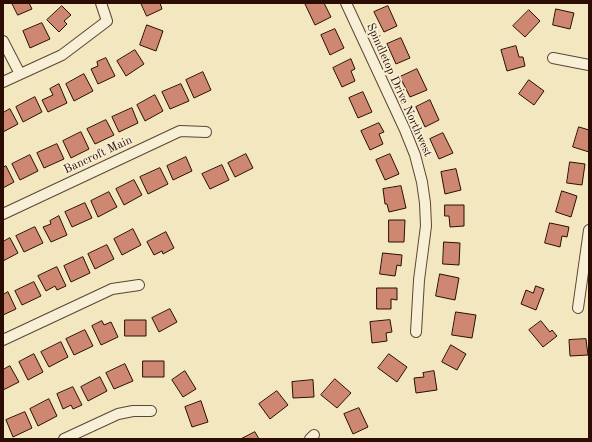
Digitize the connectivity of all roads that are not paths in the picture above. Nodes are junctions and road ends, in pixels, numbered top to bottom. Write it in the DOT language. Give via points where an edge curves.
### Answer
graph roads {
  1 [pos="102,3"];
  2 [pos="346,3"];
  3 [pos="3,41"];
  4 [pos="553,58"];
  5 [pos="589,65"];
  6 [pos="20,74"];
  7 [pos="3,82"];
  8 [pos="206,132"];
  9 [pos="3,214"];
  10 [pos="589,230"];
  11 [pos="139,285"];
  12 [pos="578,308"];
  13 [pos="416,332"];
  14 [pos="3,340"];
  15 [pos="151,411"];
  16 [pos="64,439"];
  1 -- 6 [label="street" via="107,21 62,55"];
  2 -- 13 [label="street, Spindletop Drive Northwest" via="405,130 422,182 426,226"];
  3 -- 6 [label="street"];
  4 -- 5 [label="street"];
  6 -- 7 [label="street"];
  8 -- 9 [label="street, Bancroft Main" via="180,131"];
  10 -- 12 [label="street"];
  11 -- 14 [label="street" via="112,289"];
  15 -- 16 [label="street" via="118,414"];
}
